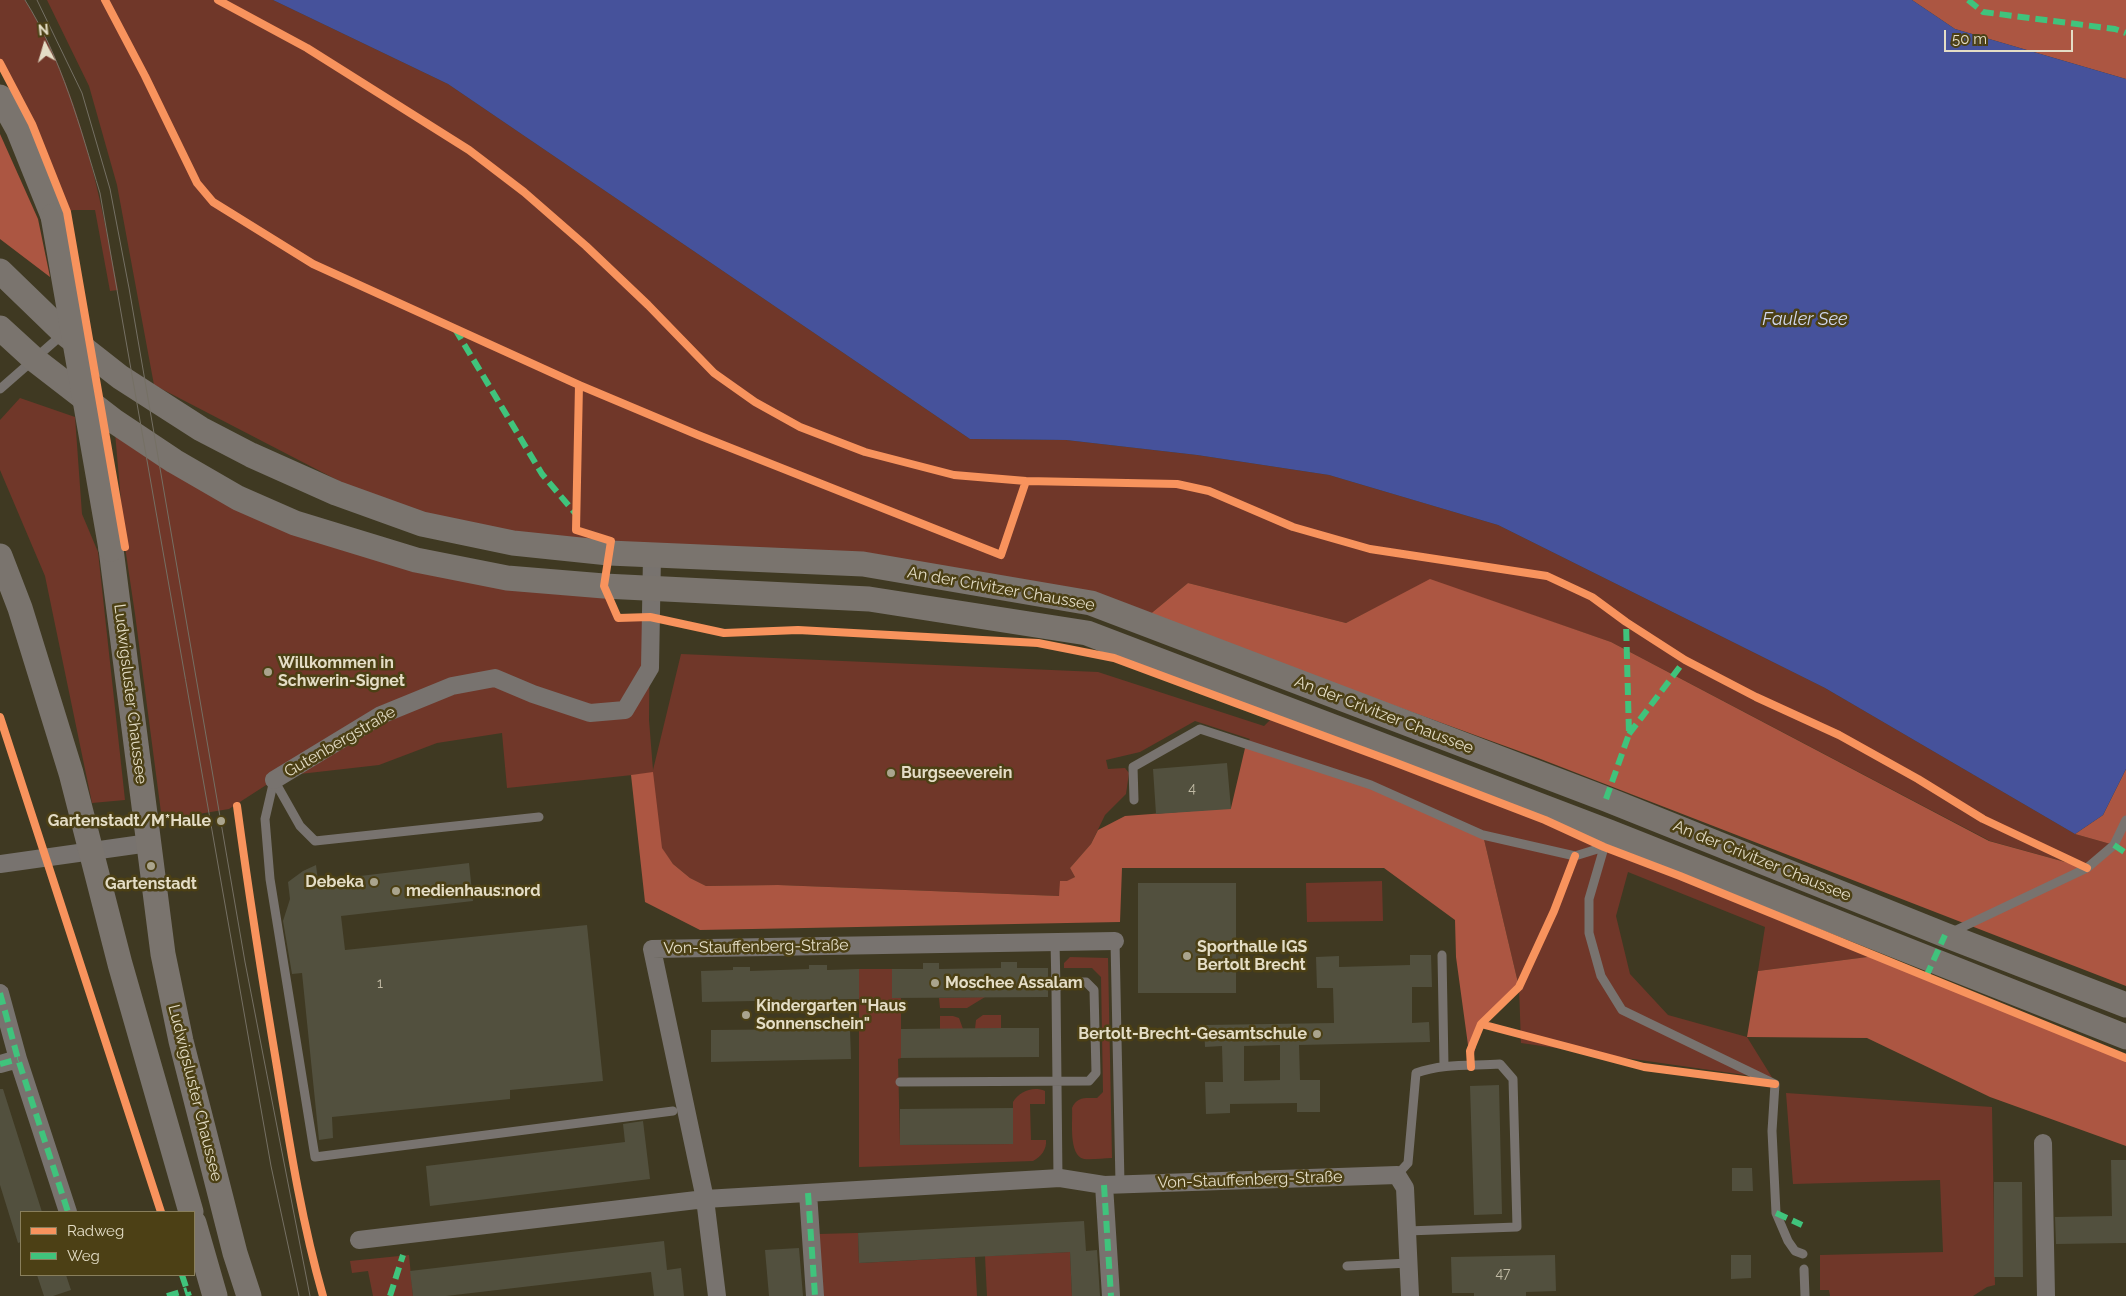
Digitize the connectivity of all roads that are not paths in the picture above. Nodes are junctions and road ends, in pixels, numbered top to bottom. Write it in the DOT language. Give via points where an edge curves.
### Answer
graph roads {
  1 [pos="0,97"];
  2 [pos="0,271"];
  3 [pos="0,328"];
  4 [pos="64,333"];
  5 [pos="35,360"];
  6 [pos="0,389"];
  7 [pos="0,556"];
  8 [pos="652,556"];
  9 [pos="651,589"];
  10 [pos="274,780"];
  11 [pos="1134,800"];
  12 [pos="539,817"];
  13 [pos="2126,820"];
  14 [pos="1606,839"];
  15 [pos="149,843"];
  16 [pos="91,853"];
  17 [pos="0,864"];
  18 [pos="1945,935"];
  19 [pos="1115,941"];
  20 [pos="1055,942"];
  21 [pos="1442,954"];
  22 [pos="1056,989"];
  23 [pos="0,992"];
  24 [pos="2126,1005"];
  25 [pos="2126,1037"];
  26 [pos="18,1059"];
  27 [pos="0,1064"];
  28 [pos="1444,1066"];
  29 [pos="1057,1081"];
  30 [pos="900,1082"];
  31 [pos="673,1111"];
  32 [pos="2043,1144"];
  33 [pos="1397,1175"];
  34 [pos="1058,1178"];
  35 [pos="1112,1185"];
  36 [pos="808,1194"];
  37 [pos="705,1199"];
  38 [pos="68,1211"];
  39 [pos="191,1211"];
  40 [pos="195,1226"];
  41 [pos="1407,1231"];
  42 [pos="359,1240"];
  43 [pos="1803,1254"];
  44 [pos="1408,1263"];
  45 [pos="1347,1266"];
  46 [pos="1804,1269"];
  47 [pos="215,1296"];
  48 [pos="249,1296"];
  49 [pos="717,1296"];
  50 [pos="815,1296"];
  51 [pos="1111,1296"];
  52 [pos="1410,1296"];
  53 [pos="1805,1296"];
  54 [pos="2046,1296"];
  1 -- 15 [label="street, Ludwigsluster Chaussee, bridge" via="18,129 53,216 111,549"];
  2 -- 4 [label="street, An der Crivitzer Chaussee"];
  3 -- 5 [label="street, An der Crivitzer Chaussee"];
  4 -- 5 [label="lane"];
  4 -- 8 [label="street, An der Crivitzer Chaussee" via="120,377 202,429 336,493 422,524 513,543"];
  5 -- 6 [label="lane"];
  5 -- 9 [label="street, An der Crivitzer Chaussee" via="114,421 174,461 238,498 295,523 416,560 507,578"];
  7 -- 16 [label="street, Ludwigsluster Chaussee" via="43,681"];
  8 -- 9 [label="street, Gutenbergstraße"];
  8 -- 18 [label="street, An der Crivitzer Chaussee" via="863,564 1091,604 1606,798"];
  9 -- 10 [label="street, Gutenbergstraße" via="650,668 625,710 590,712 495,678 452,686 380,715"];
  9 -- 14 [label="street, An der Crivitzer Chaussee" via="869,599 1087,633"];
  10 -- 12 [label="lane" via="300,826 315,840"];
  10 -- 31 [label="lane" via="265,819 270,879 315,1156"];
  11 -- 14 [label="lane" via="1133,767 1200,729 1371,784 1483,835 1575,856"];
  13 -- 18 [label="lane" via="2114,845 2087,868"];
  14 -- 25 [label="street, An der Crivitzer Chaussee"];
  14 -- 43 [label="lane" via="1589,899 1589,933 1601,976 1622,1010 1775,1084 1772,1131 1776,1213 1788,1241 1795,1251"];
  15 -- 16 [label="street"];
  15 -- 48 [label="street, Ludwigsluster Chaussee" via="163,954 181,1041"];
  16 -- 17 [label="street"];
  16 -- 39 [label="street, Ludwigsluster Chaussee"];
  18 -- 24 [label="street, An der Crivitzer Chaussee"];
  19 -- 20 [label="street, Von-Stauffenberg-Straße"];
  19 -- 35 [label="lane"];
  20 -- 22 [label="lane"];
  20 -- 37 [label="street, Von-Stauffenberg-Straße" via="652,949"];
  21 -- 28 [label="lane"];
  22 -- 29 [label="lane"];
  22 -- 29 [label="lane" via="1063,982 1086,982 1094,990 1096,1073 1089,1081"];
  23 -- 26 [label="street"];
  26 -- 27 [label="street"];
  26 -- 38 [label="street"];
  28 -- 33 [label="lane" via="1416,1073 1408,1163"];
  28 -- 41 [label="lane" via="1500,1064 1513,1080 1517,1227"];
  29 -- 30 [label="lane"];
  29 -- 34 [label="lane"];
  32 -- 54 [label="street"];
  33 -- 35 [label="street, Von-Stauffenberg-Straße"];
  33 -- 41 [label="street" via="1405,1188"];
  34 -- 35 [label="street, Von-Stauffenberg-Straße"];
  34 -- 36 [label="street, Von-Stauffenberg-Straße"];
  35 -- 51 [label="street"];
  36 -- 37 [label="street, Von-Stauffenberg-Straße"];
  36 -- 50 [label="street"];
  37 -- 42 [label="street, Von-Stauffenberg-Straße"];
  37 -- 49 [label="street, Von-Stauffenberg-Straße"];
  40 -- 47 [label="street"];
  41 -- 44 [label="street"];
  44 -- 45 [label="lane"];
  44 -- 52 [label="street"];
  46 -- 53 [label="lane"];
}
